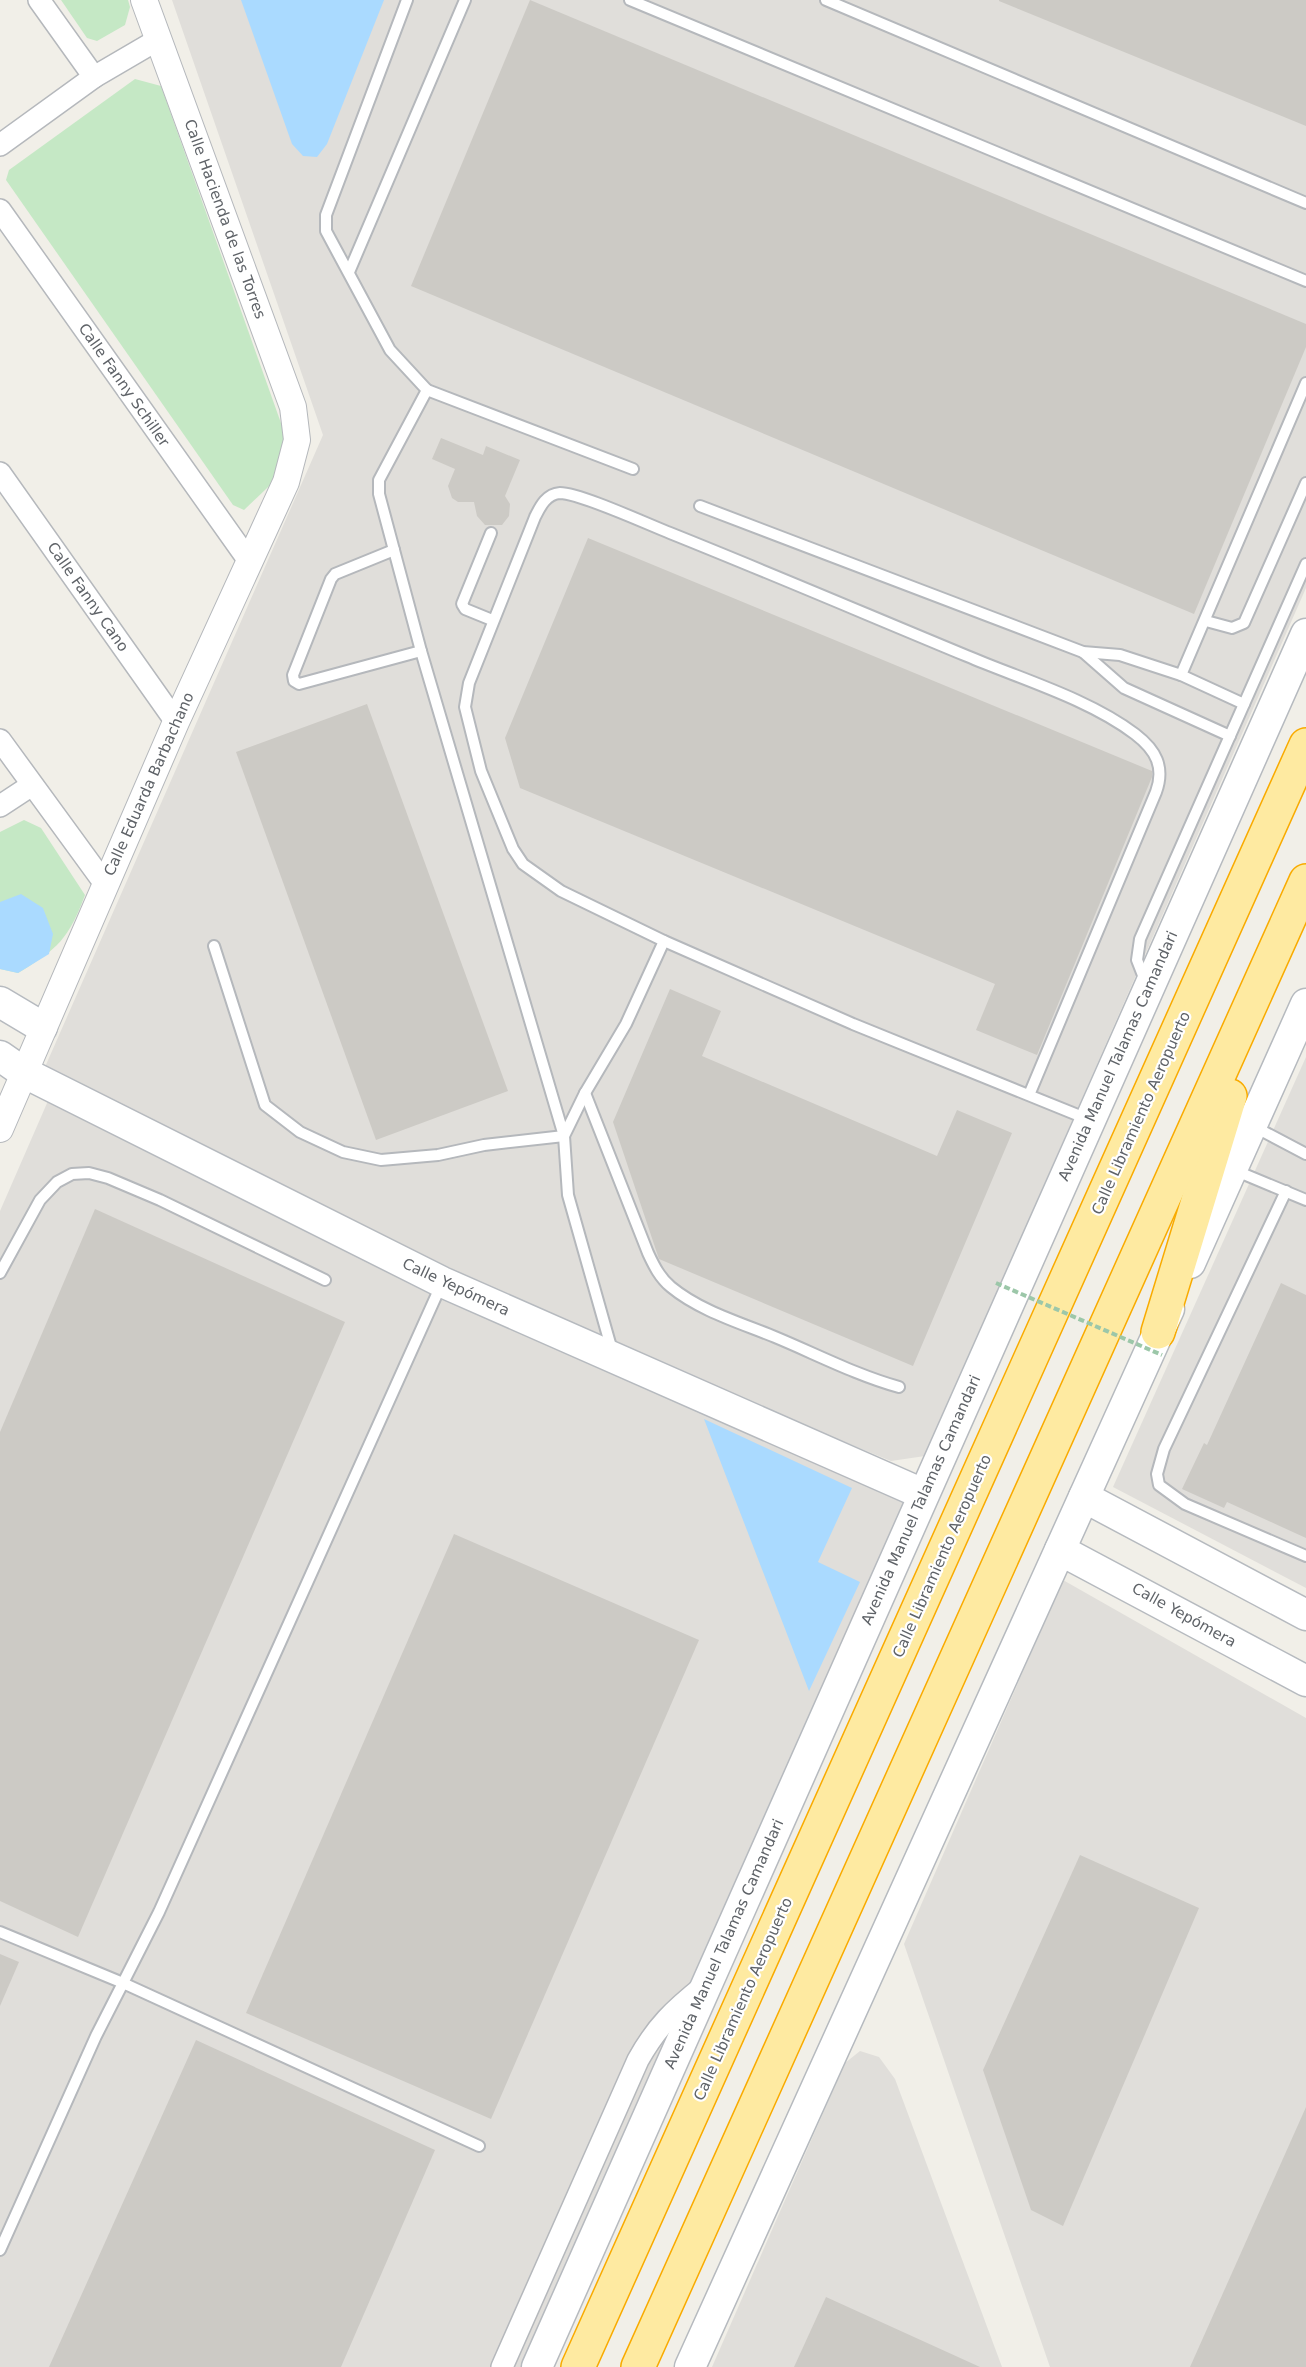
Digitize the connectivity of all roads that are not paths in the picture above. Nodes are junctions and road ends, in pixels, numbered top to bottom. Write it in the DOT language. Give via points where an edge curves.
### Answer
graph roads {
  1 [pos="39,0"];
  2 [pos="144,0"];
  3 [pos="407,0"];
  4 [pos="465,0"];
  5 [pos="630,0"];
  6 [pos="826,0"];
  7 [pos="159,39"];
  8 [pos="94,77"];
  9 [pos="0,146"];
  10 [pos="1306,203"];
  11 [pos="0,210"];
  12 [pos="349,272"];
  13 [pos="1306,281"];
  14 [pos="1306,383"];
  15 [pos="427,390"];
  16 [pos="297,440"];
  17 [pos="633,470"];
  18 [pos="0,473"];
  19 [pos="1306,483"];
  20 [pos="700,506"];
  21 [pos="491,533"];
  22 [pos="394,550"];
  23 [pos="249,561"];
  24 [pos="1306,564"];
  25 [pos="492,620"];
  26 [pos="1206,621"];
  27 [pos="1306,633"];
  28 [pos="421,651"];
  29 [pos="1083,652"];
  30 [pos="1181,675"];
  31 [pos="1244,704"];
  32 [pos="176,722"];
  33 [pos="1230,736"];
  34 [pos="0,740"];
  35 [pos="1306,745"];
  36 [pos="32,785"];
  37 [pos="0,806"];
  38 [pos="1306,881"];
  39 [pos="105,884"];
  40 [pos="664,941"];
  41 [pos="214,946"];
  42 [pos="1269,966"];
  43 [pos="1148,989"];
  44 [pos="0,1002"];
  45 [pos="1306,1004"];
  46 [pos="42,1027"];
  47 [pos="12,1064"];
  48 [pos="585,1094"];
  49 [pos="1029,1095"];
  50 [pos="1090,1120"];
  51 [pos="1253,1126"];
  52 [pos="0,1129"];
  53 [pos="564,1136"];
  54 [pos="1306,1154"];
  55 [pos="1233,1170"];
  56 [pos="1286,1191"];
  57 [pos="1306,1200"];
  58 [pos="0,1273"];
  59 [pos="325,1280"];
  60 [pos="442,1282"];
  61 [pos="1160,1344"];
  62 [pos="615,1359"];
  63 [pos="899,1387"];
  64 [pos="923,1494"];
  65 [pos="1084,1497"];
  66 [pos="1060,1550"];
  67 [pos="1306,1556"];
  68 [pos="1306,1615"];
  69 [pos="1306,1681"];
  70 [pos="0,1932"];
  71 [pos="123,1983"];
  72 [pos="707,1984"];
  73 [pos="479,2146"];
  74 [pos="0,2250"];
  75 [pos="502,2367"];
  76 [pos="537,2367"];
  77 [pos="578,2367"];
  78 [pos="638,2367"];
  79 [pos="690,2367"];
  1 -- 8 [label="street"];
  2 -- 7 [label="street, Calle Hacienda de las Torres"];
  3 -- 12 [label="lane" via="326,215 326,231"];
  4 -- 12 [label="lane"];
  5 -- 13 [label="lane"];
  6 -- 10 [label="lane"];
  7 -- 8 [label="street"];
  7 -- 16 [label="street, Calle Hacienda de las Torres" via="293,407"];
  8 -- 9 [label="street"];
  11 -- 23 [label="street, Calle Fanny Schiller"];
  12 -- 15 [label="lane" via="390,350"];
  14 -- 26 [label="lane"];
  15 -- 17 [label="lane"];
  15 -- 22 [label="lane" via="379,480"];
  16 -- 23 [label="street, Calle Eduarda Barbachano" via="286,482"];
  18 -- 32 [label="street, Calle Fanny Cano"];
  19 -- 26 [label="lane" via="1244,623 1232,628"];
  20 -- 29 [label="lane"];
  21 -- 25 [label="lane" via="462,604"];
  22 -- 28 [label="lane"];
  22 -- 28 [label="lane" via="335,574 293,675 294,681 299,684"];
  23 -- 32 [label="street, Calle Eduarda Barbachano"];
  24 -- 31 [label="lane"];
  25 -- 40 [label="lane" via="469,683 465,707 482,771 513,849 523,864 561,891"];
  25 -- 49 [label="lane" via="535,517 544,502 561,493 739,561 1037,685 1112,718 1137,735 1158,759 1161,777"];
  26 -- 30 [label="lane"];
  27 -- 43 [label="main road, Avenida Manuel Talamas Camandari"];
  28 -- 53 [label="lane"];
  29 -- 30 [label="lane" via="1120,655"];
  29 -- 33 [label="lane" via="1124,688"];
  30 -- 31 [label="lane"];
  31 -- 33 [label="lane"];
  32 -- 39 [label="street, Calle Eduarda Barbachano"];
  33 -- 43 [label="lane" via="1140,939 1137,960"];
  34 -- 36 [label="street"];
  35 -- 77 [label="highway, Calle Libramiento Aeropuerto"];
  36 -- 37 [label="street"];
  36 -- 39 [label="street"];
  38 -- 42 [label="highway"];
  39 -- 46 [label="street, Calle Eduarda Barbachano"];
  40 -- 48 [label="lane" via="626,1024"];
  40 -- 49 [label="lane"];
  41 -- 53 [label="lane" via="265,1105 300,1132 343,1152 381,1160"];
  42 -- 61 [label="highway"];
  42 -- 78 [label="highway"];
  43 -- 50 [label="main road, Avenida Manuel Talamas Camandari"];
  44 -- 46 [label="main road"];
  45 -- 51 [label="main road"];
  46 -- 47 [label="street, Calle Eduarda Barbachano"];
  47 -- 52 [label="street, Calle Eduarda Barbachano"];
  47 -- 60 [label="main road, Calle Yepómera"];
  48 -- 53 [label="lane"];
  48 -- 63 [label="lane" via="648,1253 671,1287 734,1320"];
  49 -- 50 [label="lane"];
  50 -- 64 [label="main road, Avenida Manuel Talamas Camandari"];
  51 -- 54 [label="lane"];
  51 -- 55 [label="main road"];
  53 -- 62 [label="lane" via="568,1195"];
  55 -- 56 [label="lane"];
  55 -- 61 [label="main road"];
  56 -- 57 [label="lane"];
  56 -- 67 [label="lane" via="1168,1440 1157,1474 1159,1485 1185,1504"];
  58 -- 59 [label="lane" via="40,1200 57,1182 72,1174 88,1173 160,1200"];
  60 -- 62 [label="main road, Calle Yepómera"];
  60 -- 71 [label="lane" via="159,1912"];
  61 -- 65 [label="main road"];
  62 -- 64 [label="main road, Calle Yepómera"];
  64 -- 72 [label="main road, Avenida Manuel Talamas Camandari"];
  65 -- 66 [label="main road"];
  65 -- 68 [label="main road"];
  66 -- 69 [label="main road, Calle Yepómera"];
  66 -- 79 [label="main road"];
  70 -- 71 [label="lane"];
  71 -- 73 [label="lane"];
  71 -- 74 [label="lane"];
  72 -- 75 [label="street" via="671,2012 652,2034"];
  72 -- 76 [label="main road, Avenida Manuel Talamas Camandari"];
}
